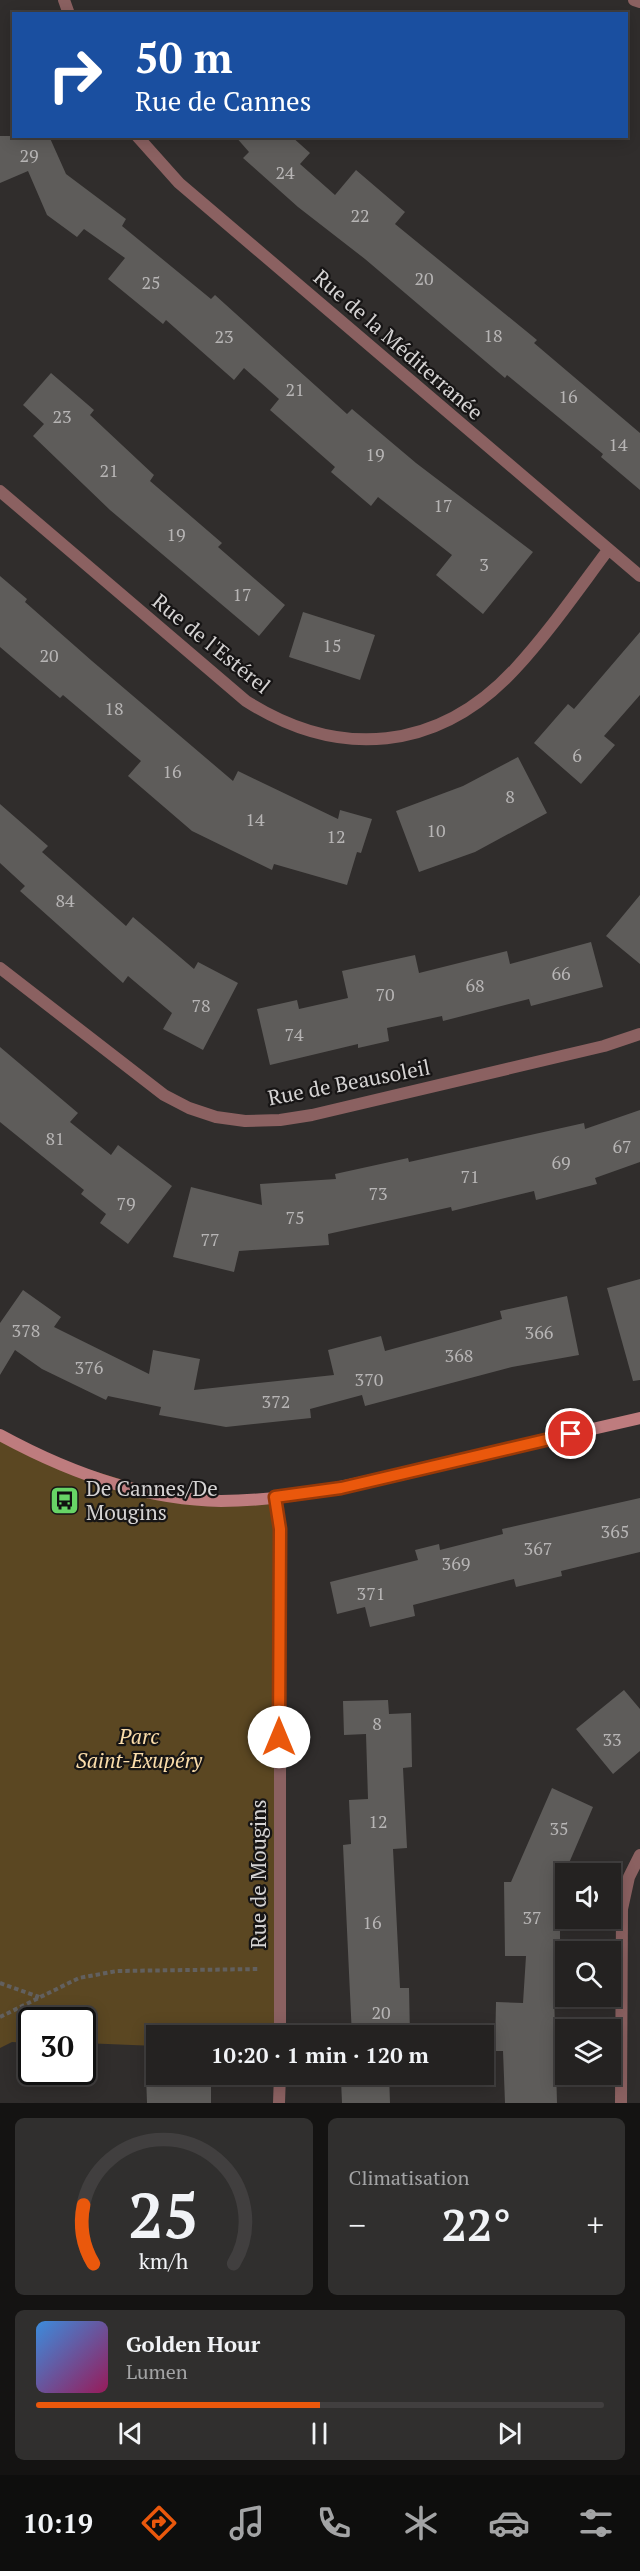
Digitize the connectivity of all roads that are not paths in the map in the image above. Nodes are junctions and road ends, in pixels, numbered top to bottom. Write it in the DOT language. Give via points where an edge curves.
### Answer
graph roads {
  1 [pos="634,0"];
  2 [pos="640,2"];
  3 [pos="139,138"];
  4 [pos="0,491"];
  5 [pos="608,550"];
  6 [pos="640,576"];
  7 [pos="0,968"];
  8 [pos="640,1034"];
  9 [pos="640,1418"];
  10 [pos="0,1435"];
  11 [pos="275,1497"];
  12 [pos="640,1855"];
  13 [pos="280,2025"];
  14 [pos="280,2085"];
  15 [pos="279,2103"];
  16 [pos="621,2103"];
  1 -- 2 [label="street"];
  3 -- 5 [label="street, Rue de la Méditerranée" via="179,183"];
  4 -- 5 [label="street, Rue de l'Estérel" via="246,701 298,729 331,738 364,741 398,737 426,729 489,693 515,669"];
  5 -- 6 [label="street, Rue de la Méditerranée"];
  7 -- 8 [label="street, Rue de Beausoleil" via="164,1095 216,1117 245,1121 312,1115 604,1046"];
  9 -- 11 [label="street" via="341,1488"];
  10 -- 11 [label="street" via="64,1465 142,1490 221,1501"];
  11 -- 13 [label="street, Rue de Mougins" via="280,1529"];
  12 -- 16 [label="street" via="629,1877 622,1909"];
  14 -- 15 [label="street"];
}
